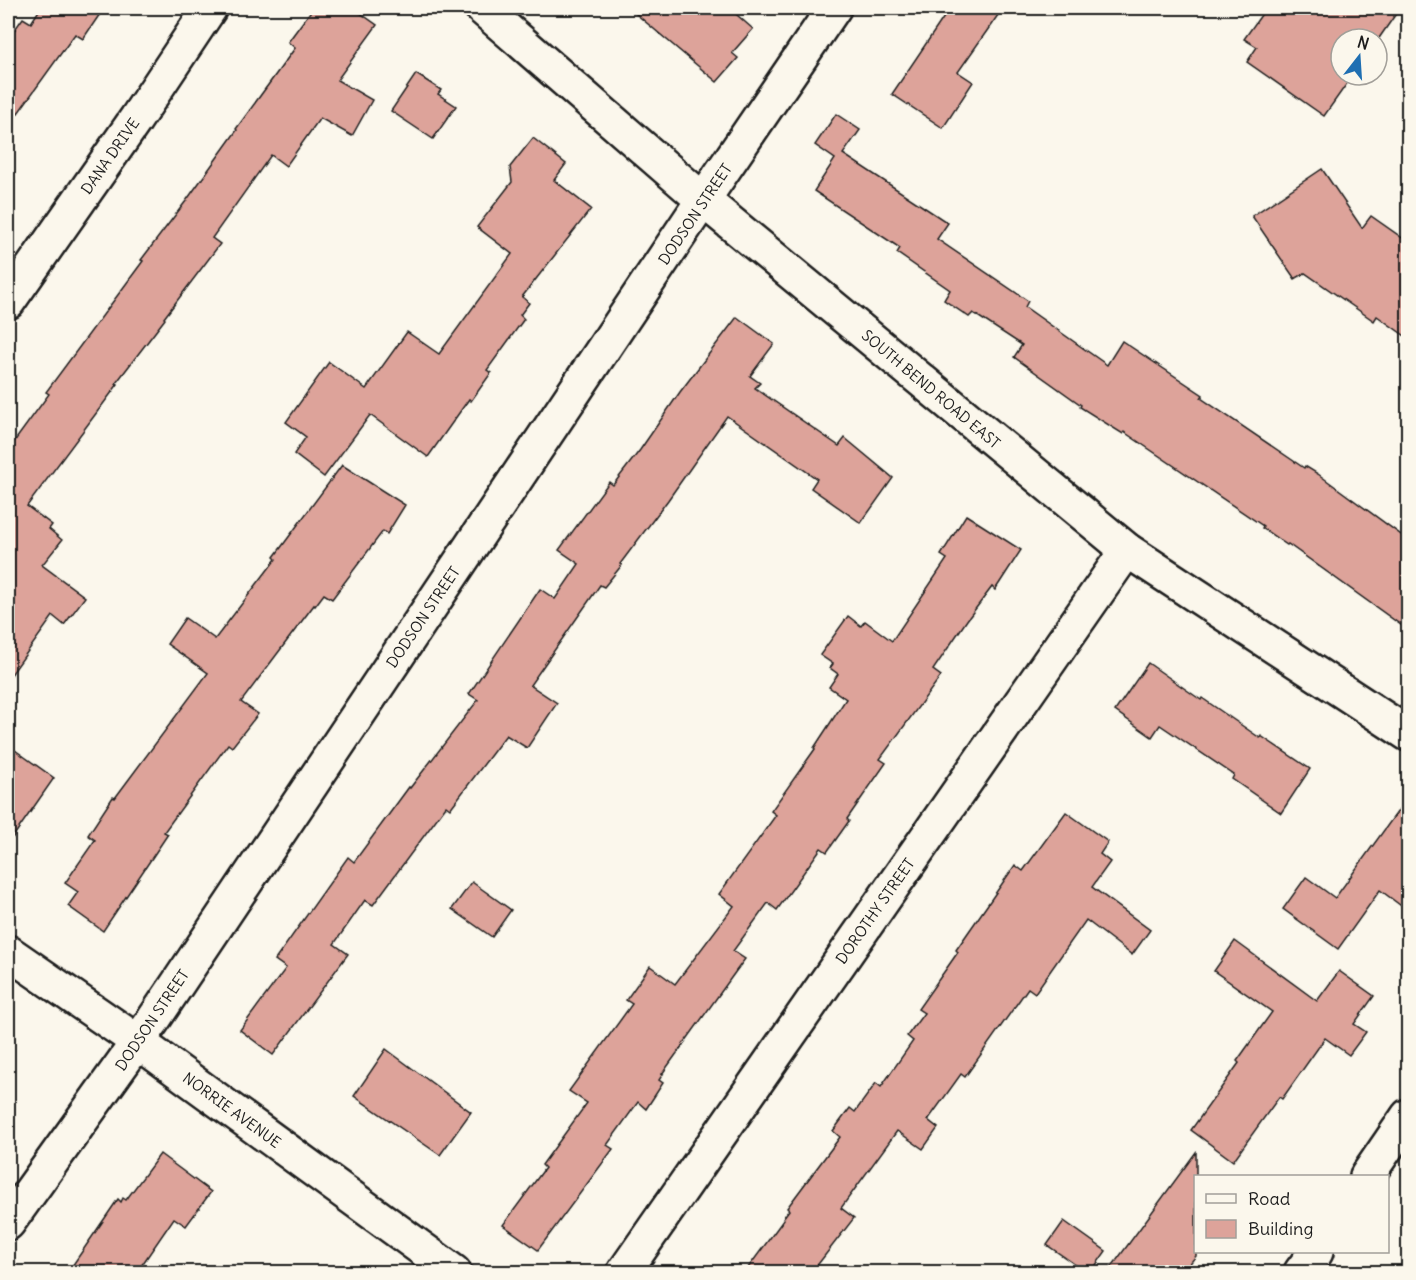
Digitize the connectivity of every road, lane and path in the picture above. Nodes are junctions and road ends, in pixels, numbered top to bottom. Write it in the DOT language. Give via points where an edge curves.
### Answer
graph roads {
  1 [pos="210,8"];
  2 [pos="482,8"];
  3 [pos="834,8"];
  4 [pos="703,200"];
  5 [pos="8,302"];
  6 [pos="1127,550"];
  7 [pos="1408,734"];
  8 [pos="8,952"];
  9 [pos="138,1042"];
  10 [pos="1408,1116"];
  11 [pos="1368,1175"];
  12 [pos="8,1223"];
  13 [pos="1315,1253"];
  14 [pos="453,1272"];
  15 [pos="624,1272"];
  16 [pos="1301,1272"];
  1 -- 5 [label="street, DANA DRIVE"];
  2 -- 4 [label="street, SOUTH BEND ROAD EAST"];
  3 -- 4 [label="street, DODSON STREET"];
  4 -- 6 [label="street, SOUTH BEND ROAD EAST"];
  4 -- 9 [label="street, DODSON STREET"];
  6 -- 7 [label="street, SOUTH BEND ROAD EAST"];
  6 -- 15 [label="street, DOROTHY STREET"];
  8 -- 9 [label="street, NORRIE AVENUE"];
  9 -- 12 [label="street, DODSON STREET"];
  9 -- 14 [label="street, NORRIE AVENUE"];
  10 -- 11 [label="street"];
  13 -- 16 [label="street"];
}
